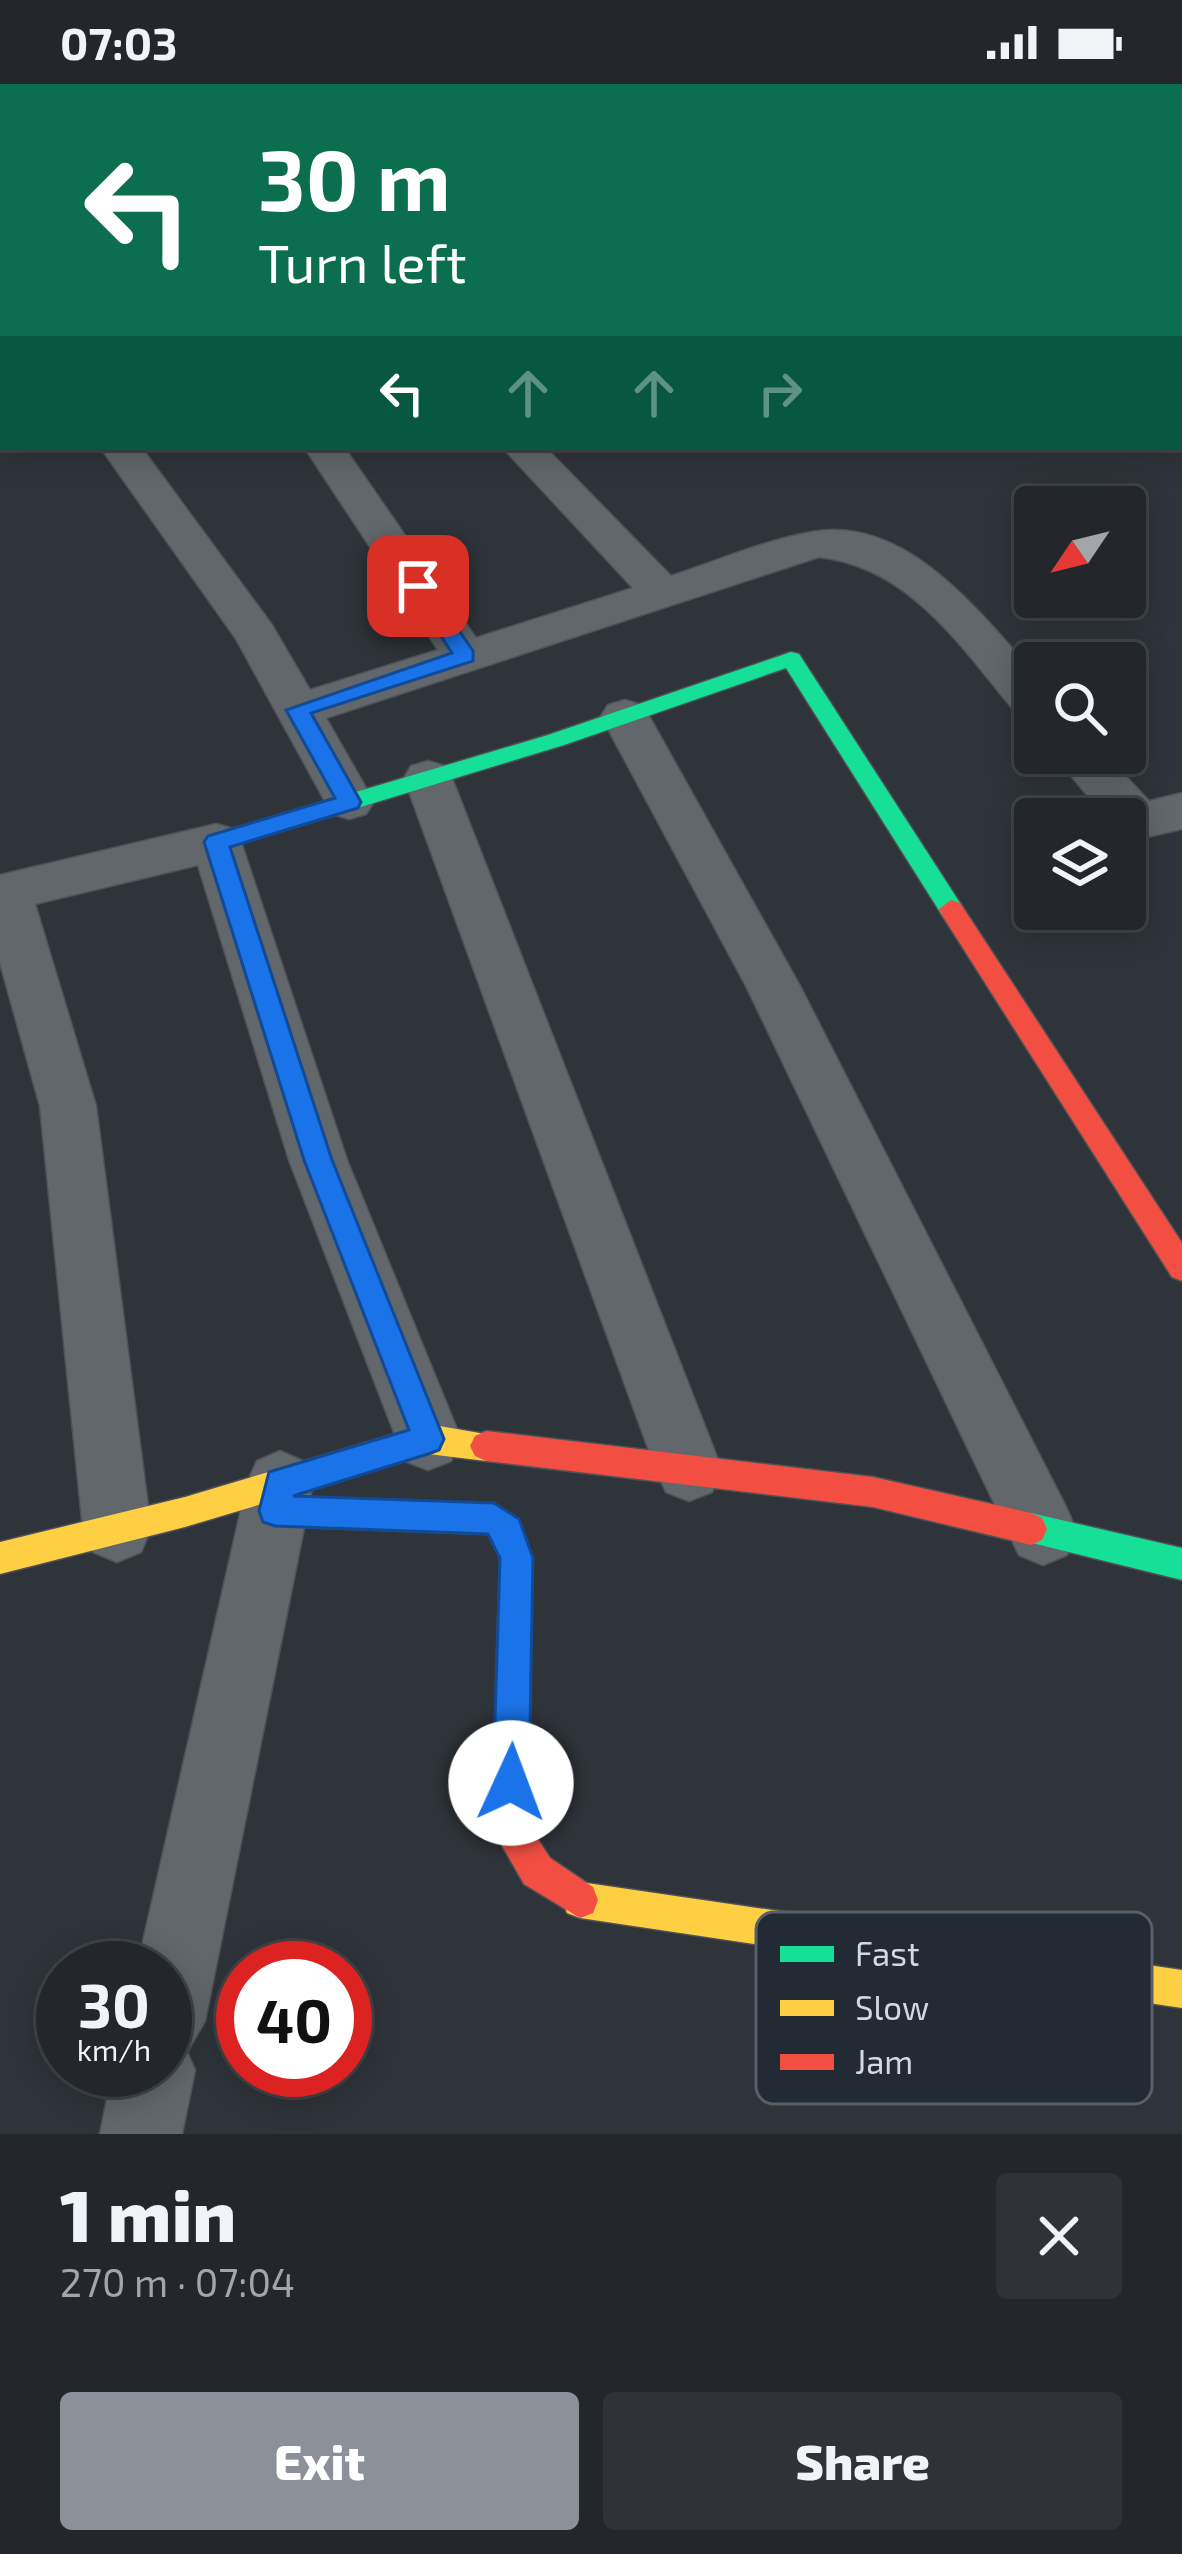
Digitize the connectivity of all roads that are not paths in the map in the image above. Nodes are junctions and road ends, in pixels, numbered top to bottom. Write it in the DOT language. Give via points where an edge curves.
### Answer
graph roads {
  1 [pos="122,450"];
  2 [pos="326,450"];
  3 [pos="525,450"];
  4 [pos="662,593"];
  5 [pos="465,656"];
  6 [pos="1014,681"];
  7 [pos="298,710"];
  8 [pos="626,716"];
  9 [pos="1095,774"];
  10 [pos="428,778"];
  11 [pos="350,802"];
  12 [pos="1182,811"];
  13 [pos="216,842"];
  14 [pos="3,894"];
  15 [pos="1182,1268"];
  16 [pos="428,1439"];
  17 [pos="689,1470"];
  18 [pos="277,1497"];
  19 [pos="117,1528"];
  20 [pos="1042,1532"];
  21 [pos="0,1558"];
  22 [pos="1182,1564"];
  23 [pos="756,1926"];
  24 [pos="182,1941"];
  25 [pos="1152,1985"];
  26 [pos="1182,1989"];
  27 [pos="149,2097"];
  28 [pos="141,2134"];
  1 -- 7 [label="street" via="256,635"];
  2 -- 5 [label="street"];
  3 -- 4 [label="street"];
  4 -- 5 [label="street"];
  4 -- 6 [label="street" via="818,544 870,548 903,563"];
  5 -- 7 [label="street"];
  7 -- 11 [label="street"];
  8 -- 10 [label="street"];
  8 -- 15 [label="street" via="791,659"];
  8 -- 20 [label="street" via="772,986"];
  9 -- 12 [label="street" via="1138,821"];
  10 -- 11 [label="street"];
  10 -- 17 [label="street"];
  11 -- 13 [label="street"];
  13 -- 14 [label="street"];
  13 -- 16 [label="street" via="318,1160"];
  14 -- 19 [label="street" via="68,1106"];
  16 -- 17 [label="street"];
  16 -- 18 [label="street"];
  17 -- 20 [label="street" via="873,1492"];
  18 -- 19 [label="street"];
  18 -- 23 [label="street" via="494,1519 507,1530 517,1558 510,1828 517,1848 539,1877 580,1900"];
  18 -- 24 [label="street"];
  19 -- 21 [label="street"];
  20 -- 22 [label="street"];
  25 -- 26 [label="street"];
  27 -- 28 [label="street"];
}
